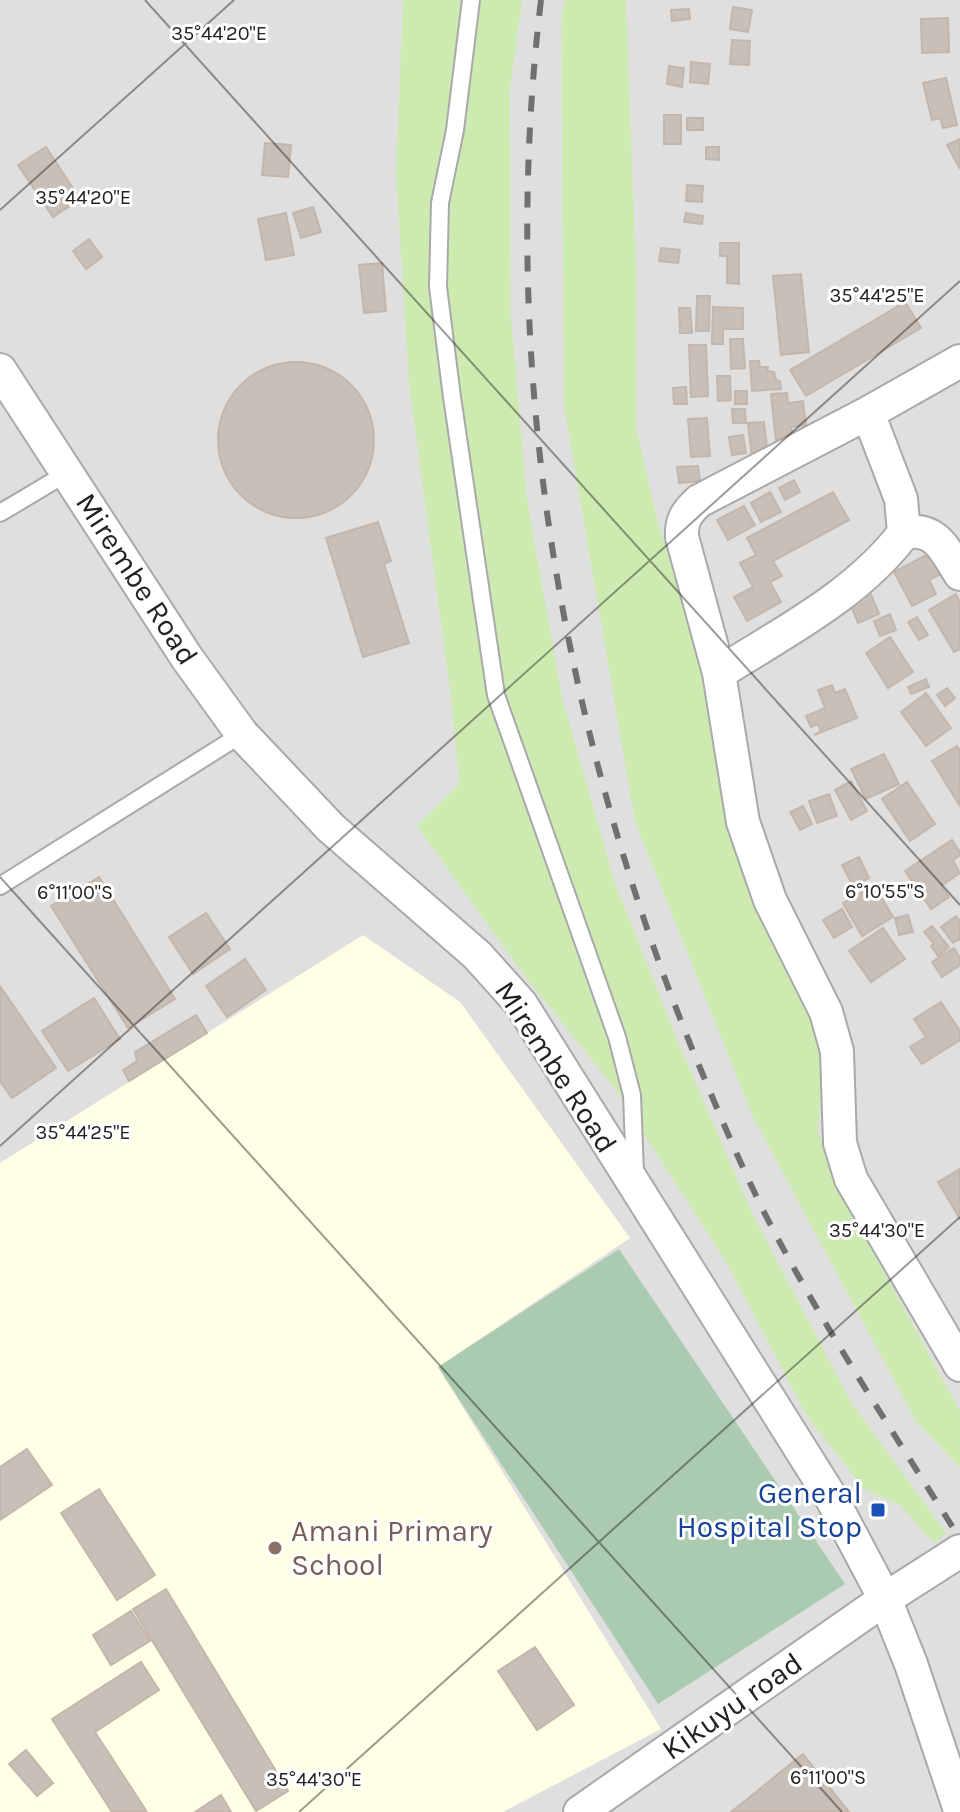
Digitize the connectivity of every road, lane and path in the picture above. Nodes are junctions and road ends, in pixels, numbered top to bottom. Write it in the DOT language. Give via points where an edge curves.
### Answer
graph roads {
  1 [pos="471,0"];
  2 [pos="960,361"];
  3 [pos="0,370"];
  4 [pos="868,413"];
  5 [pos="67,473"];
  6 [pos="0,513"];
  7 [pos="904,533"];
  8 [pos="960,574"];
  9 [pos="719,673"];
  10 [pos="242,734"];
  11 [pos="0,886"];
  12 [pos="636,1190"];
  13 [pos="960,1365"];
  14 [pos="960,1551"];
  15 [pos="885,1599"];
  16 [pos="960,1810"];
  17 [pos="580,1812"];
  1 -- 12 [label="lane" via="440,203 438,287 452,397 496,695 617,1037 632,1095"];
  2 -- 4 [label="street"];
  3 -- 5 [label="street, Mirembe Road"];
  4 -- 7 [label="street" via="901,499"];
  4 -- 9 [label="street" via="699,501 684,517 682,537"];
  5 -- 6 [label="lane"];
  5 -- 10 [label="street, Mirembe Road"];
  7 -- 8 [label="street" via="918,530 933,536"];
  7 -- 9 [label="street" via="854,585"];
  9 -- 13 [label="street" via="746,831 770,900 822,1001 837,1051 843,1159"];
  10 -- 11 [label="lane"];
  10 -- 12 [label="street, Mirembe Road" via="331,828 499,977"];
  12 -- 15 [label="street, Mirembe Road" via="832,1499"];
  14 -- 15 [label="street, Kikuyu road"];
  15 -- 16 [label="street, Mirembe Road"];
  15 -- 17 [label="street, Kikuyu road"];
}
